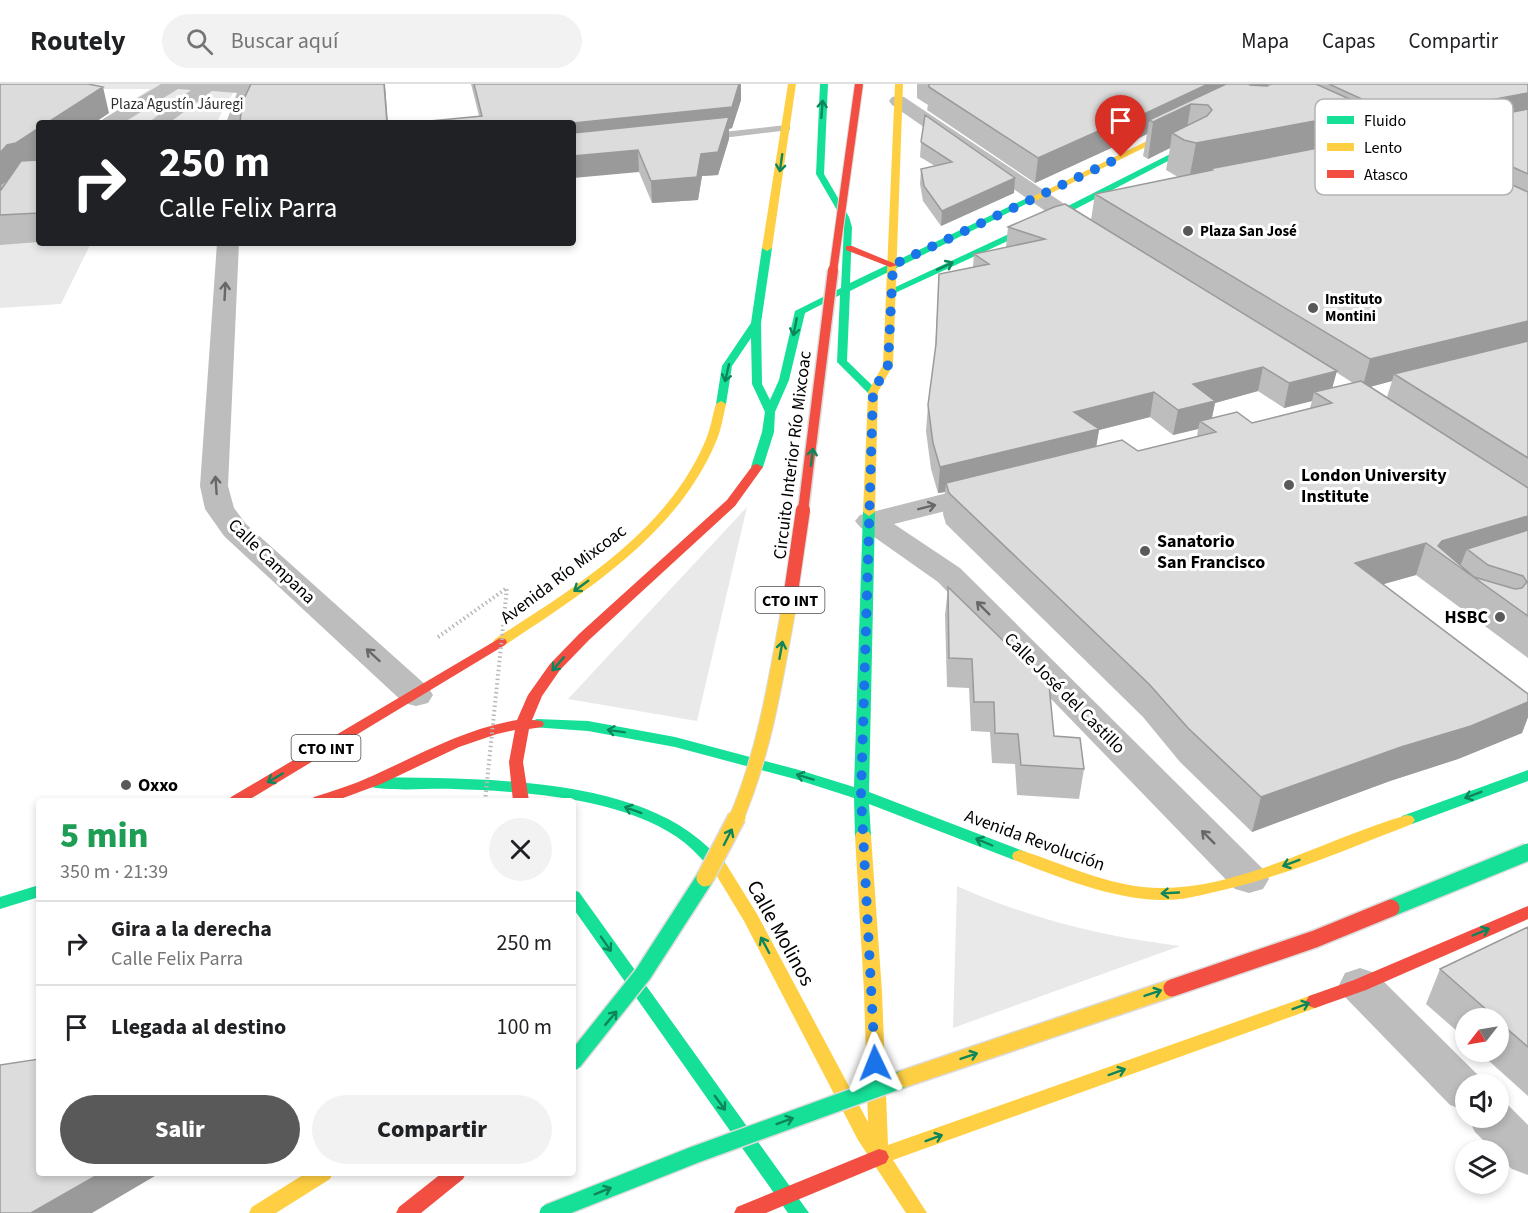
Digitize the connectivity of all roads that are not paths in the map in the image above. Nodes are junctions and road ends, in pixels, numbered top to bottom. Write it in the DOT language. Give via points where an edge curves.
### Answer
graph roads {
  1 [pos="175,84"];
  2 [pos="792,84"];
  3 [pos="824,84"];
  4 [pos="859,84"];
  5 [pos="208,86"];
  6 [pos="249,86"];
  7 [pos="898,93"];
  8 [pos="186,102"];
  9 [pos="215,105"];
  10 [pos="1200,119"];
  11 [pos="115,120"];
  12 [pos="161,120"];
  13 [pos="236,120"];
  14 [pos="786,128"];
  15 [pos="696,138"];
  16 [pos="1204,141"];
  17 [pos="1143,172"];
  18 [pos="1161,182"];
  19 [pos="1039,196"];
  20 [pos="1127,201"];
  21 [pos="1060,213"];
  22 [pos="1110,244"];
  23 [pos="228,246"];
  24 [pos="849,248"];
  25 [pos="893,265"];
  26 [pos="847,286"];
  27 [pos="892,291"];
  28 [pos="756,323"];
  29 [pos="873,392"];
  30 [pos="770,412"];
  31 [pos="1010,487"];
  32 [pos="870,522"];
  33 [pos="416,695"];
  34 [pos="523,724"];
  35 [pos="1528,775"];
  36 [pos="372,782"];
  37 [pos="423,783"];
  38 [pos="519,795"];
  39 [pos="861,795"];
  40 [pos="241,798"];
  41 [pos="327,798"];
  42 [pos="431,798"];
  43 [pos="1528,852"];
  44 [pos="1248,879"];
  45 [pos="36,892"];
  46 [pos="576,900"];
  47 [pos="0,903"];
  48 [pos="1528,912"];
  49 [pos="1360,985"];
  50 [pos="576,1058"];
  51 [pos="1455,1081"];
  52 [pos="1501,1128"];
  53 [pos="1528,1155"];
  54 [pos="879,1157"];
  55 [pos="318,1176"];
  56 [pos="452,1176"];
  57 [pos="787,1194"];
  58 [pos="259,1213"];
  59 [pos="406,1213"];
  60 [pos="548,1213"];
  61 [pos="744,1213"];
  62 [pos="798,1213"];
  63 [pos="917,1213"];
  1 -- 5 [label="street"];
  1 -- 11 [label="street"];
  2 -- 14 [label="main road, Avenida Río Mixcoac / CTO INT"];
  24 -- 3 [label="main road, one-way" via="845,217 820,174"];
  50 -- 4 [label="main road, Circuito Interior Río Mixcoac / CTO INT, one-way, bridge" via="622,1004 685,914 731,833 752,776 798,556"];
  5 -- 6 [label="street"];
  5 -- 8 [label="street"];
  6 -- 13 [label="street"];
  7 -- 19 [label="street"];
  7 -- 25 [label="main road"];
  8 -- 9 [label="street"];
  8 -- 12 [label="street"];
  10 -- 19 [label="main road"];
  14 -- 15 [label="lane"];
  14 -- 28 [label="main road, Avenida Río Mixcoac / CTO INT, one-way"];
  16 -- 17 [label="main road"];
  17 -- 18 [label="main road"];
  17 -- 21 [label="main road"];
  19 -- 21 [label="street"];
  19 -- 25 [label="main road"];
  20 -- 21 [label="street"];
  21 -- 22 [label="street"];
  27 -- 21 [label="main road, one-way"];
  33 -- 23 [label="street, Calle Campana, one-way" via="235,530 220,509 214,486"];
  24 -- 25 [label="main road"];
  24 -- 26 [label="main road"];
  25 -- 26 [label="main road"];
  25 -- 27 [label="main road"];
  26 -- 29 [label="main road" via="842,362"];
  26 -- 30 [label="main road, one-way" via="800,310 784,380"];
  27 -- 29 [label="main road" via="888,365"];
  28 -- 30 [label="main road, Avenida Río Mixcoac / CTO INT" via="757,384"];
  28 -- 33 [label="main road, Avenida Río Mixcoac / CTO INT, one-way" via="727,366 720,413 709,449 694,476 652,527 628,550 534,620"];
  29 -- 32 [label="main road"];
  30 -- 34 [label="main road, one-way" via="762,456 740,494 555,667 535,695"];
  32 -- 31 [label="street, one-way"];
  32 -- 39 [label="main road"];
  44 -- 32 [label="street, Calle José del Castillo, one-way" via="949,575"];
  33 -- 40 [label="main road, CTO INT, one-way"];
  34 -- 36 [label="main road, CTO INT" via="479,734"];
  34 -- 38 [label="main road" via="518,741"];
  39 -- 34 [label="main road, Avenida Revolución, one-way" via="675,742 588,726"];
  35 -- 44 [label="main road, Avenida Revolución, one-way"];
  36 -- 37 [label="main road, Calle Molinos"];
  36 -- 41 [label="main road, CTO INT"];
  37 -- 38 [label="main road, Calle Molinos"];
  37 -- 42 [label="main road"];
  54 -- 38 [label="main road, Calle Molinos, one-way" via="754,925 720,868 694,841 665,823 614,804 558,793"];
  44 -- 39 [label="main road, Avenida Revolución, one-way" via="1187,892 1127,891 1058,871"];
  39 -- 54 [label="main road"];
  60 -- 43 [label="main road, one-way, bridge" via="833,1103 1315,939"];
  45 -- 47 [label="main road"];
  46 -- 57 [label="main road, one-way"];
  49 -- 48 [label="main road, one-way"];
  49 -- 51 [label="street"];
  54 -- 49 [label="main road, one-way"];
  52 -- 53 [label="street"];
  54 -- 57 [label="main road"];
  54 -- 63 [label="main road, Calle Molinos"];
  55 -- 58 [label="main road"];
  56 -- 59 [label="main road"];
  57 -- 61 [label="main road"];
  57 -- 62 [label="main road"];
}
